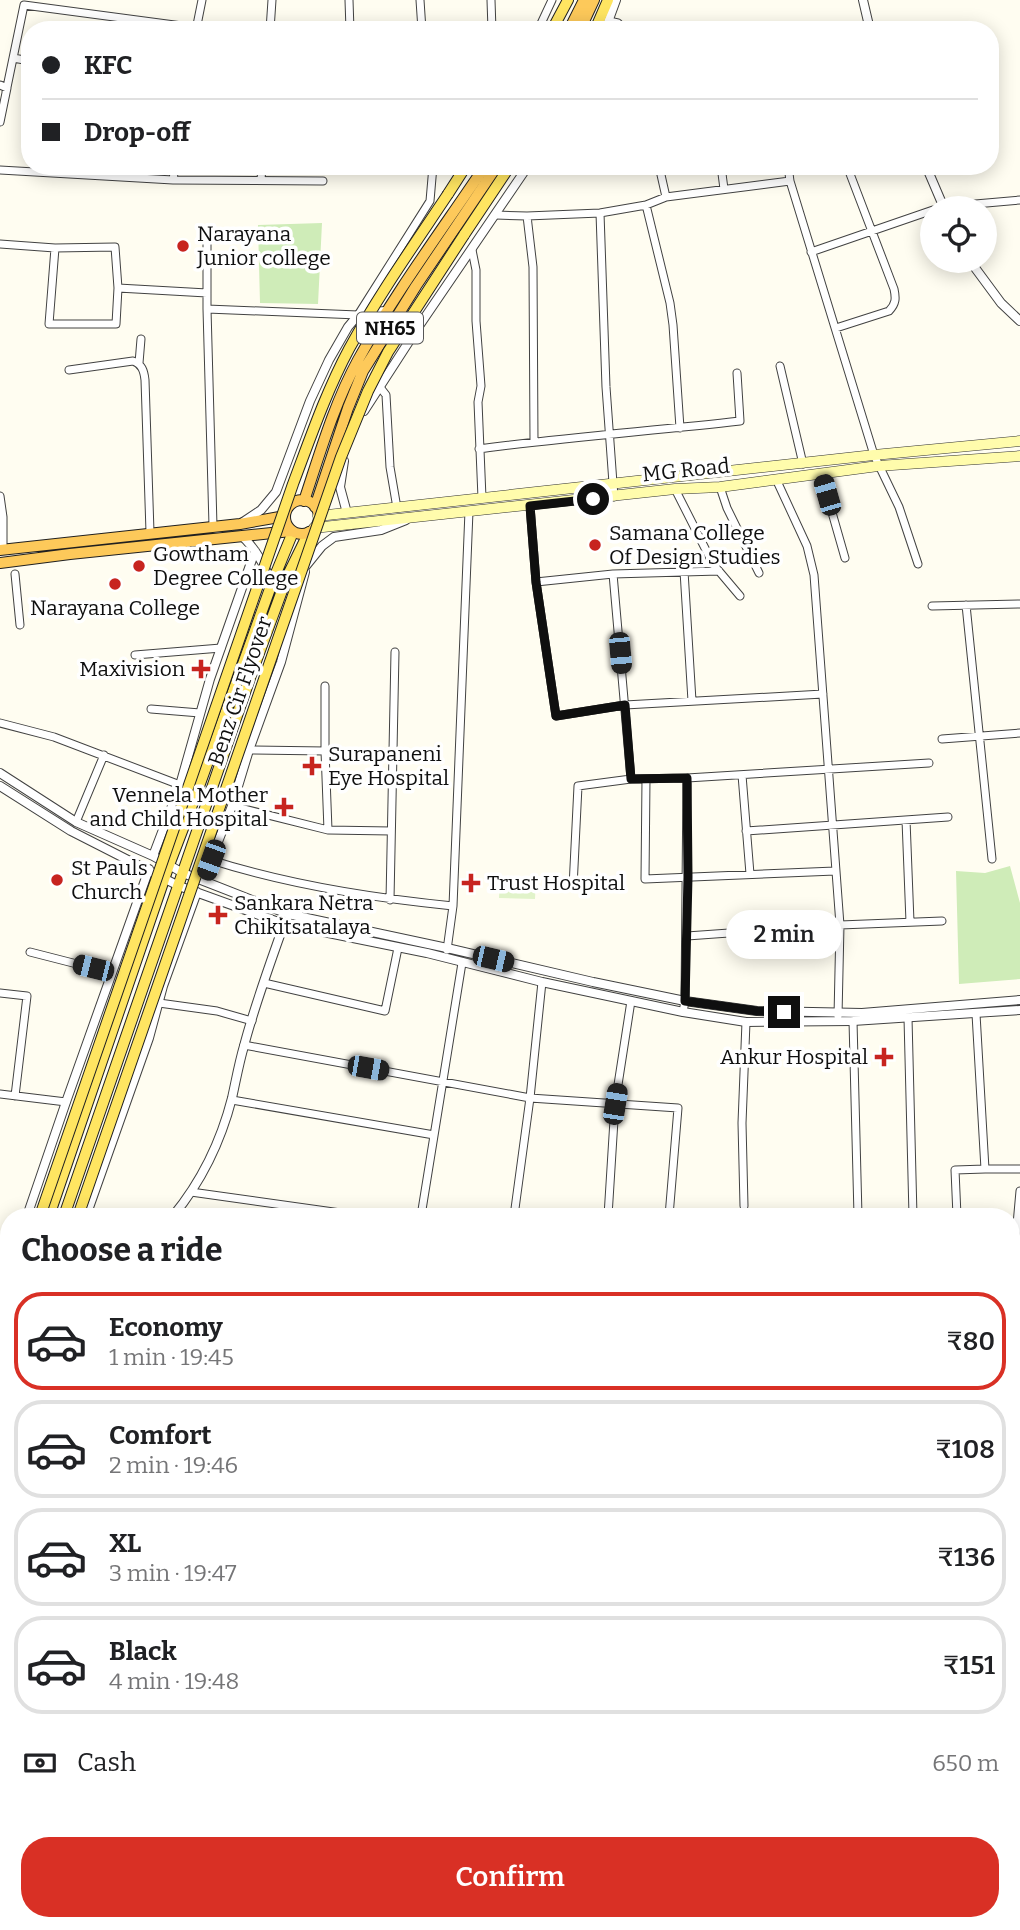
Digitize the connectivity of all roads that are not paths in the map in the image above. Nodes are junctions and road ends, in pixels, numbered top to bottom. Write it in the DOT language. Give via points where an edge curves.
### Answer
graph roads {
  1 [pos="202,0"];
  2 [pos="272,0"];
  3 [pos="349,0"];
  4 [pos="420,0"];
  5 [pos="491,0"];
  6 [pos="552,0"];
  7 [pos="568,0"];
  8 [pos="584,0"];
  9 [pos="594,0"];
  10 [pos="608,0"];
  11 [pos="617,0"];
  12 [pos="863,0"];
  13 [pos="139,21"];
  14 [pos="198,21"];
  15 [pos="271,21"];
  16 [pos="350,21"];
  17 [pos="421,21"];
  18 [pos="492,21"];
  19 [pos="542,21"];
  20 [pos="557,21"];
  21 [pos="574,21"];
  22 [pos="584,21"];
  23 [pos="599,21"];
  24 [pos="609,21"];
  25 [pos="868,21"];
  26 [pos="13,58"];
  27 [pos="21,59"];
  28 [pos="0,85"];
  29 [pos="6,92"];
  30 [pos="0,122"];
  31 [pos="0,170"];
  32 [pos="21,171"];
  33 [pos="86,175"];
  34 [pos="174,175"];
  35 [pos="261,175"];
  36 [pos="432,175"];
  37 [pos="460,175"];
  38 [pos="479,175"];
  39 [pos="491,175"];
  40 [pos="504,175"];
  41 [pos="522,175"];
  42 [pos="661,175"];
  43 [pos="722,175"];
  44 [pos="789,175"];
  45 [pos="850,175"];
  46 [pos="929,175"];
  47 [pos="173,180"];
  48 [pos="261,180"];
  49 [pos="323,181"];
  50 [pos="790,181"];
  51 [pos="724,189"];
  52 [pos="935,196"];
  53 [pos="666,197"];
  54 [pos="1020,200"];
  55 [pos="997,202"];
  56 [pos="646,205"];
  57 [pos="600,213"];
  58 [pos="496,215"];
  59 [pos="920,215"];
  60 [pos="527,216"];
  61 [pos="872,231"];
  62 [pos="207,240"];
  63 [pos="0,244"];
  64 [pos="55,248"];
  65 [pos="472,250"];
  66 [pos="811,252"];
  67 [pos="979,273"];
  68 [pos="118,288"];
  69 [pos="207,293"];
  70 [pos="207,309"];
  71 [pos="388,311"];
  72 [pos="358,316"];
  73 [pos="1020,321"];
  74 [pos="836,328"];
  75 [pos="141,339"];
  76 [pos="139,363"];
  77 [pos="780,366"];
  78 [pos="69,370"];
  79 [pos="737,373"];
  80 [pos="379,386"];
  81 [pos="680,428"];
  82 [pos="609,436"];
  83 [pos="324,440"];
  84 [pos="1020,441"];
  85 [pos="534,442"];
  86 [pos="479,449"];
  87 [pos="289,454"];
  88 [pos="874,455"];
  89 [pos="1020,456"];
  90 [pos="803,464"];
  91 [pos="878,466"];
  92 [pos="821,474"];
  93 [pos="700,475"];
  94 [pos="776,479"];
  95 [pos="614,484"];
  96 [pos="720,487"];
  97 [pos="702,488"];
  98 [pos="675,489"];
  99 [pos="0,496"];
  100 [pos="614,497"];
  101 [pos="482,498"];
  102 [pos="304,501"];
  103 [pos="530,506"];
  104 [pos="397,508"];
  105 [pos="470,511"];
  106 [pos="317,512"];
  107 [pos="347,513"];
  108 [pos="285,516"];
  109 [pos="408,518"];
  110 [pos="240,524"];
  111 [pos="214,526"];
  112 [pos="312,530"];
  113 [pos="292,531"];
  114 [pos="150,532"];
  115 [pos="242,536"];
  116 [pos="2,549"];
  117 [pos="255,551"];
  118 [pos="845,558"];
  119 [pos="0,563"];
  120 [pos="918,564"];
  121 [pos="307,566"];
  122 [pos="684,571"];
  123 [pos="719,571"];
  124 [pos="759,573"];
  125 [pos="15,574"];
  126 [pos="613,575"];
  127 [pos="287,577"];
  128 [pos="536,582"];
  129 [pos="272,583"];
  130 [pos="740,596"];
  131 [pos="1020,604"];
  132 [pos="966,605"];
  133 [pos="932,606"];
  134 [pos="20,625"];
  135 [pos="221,648"];
  136 [pos="395,652"];
  137 [pos="135,655"];
  138 [pos="325,686"];
  139 [pos="823,694"];
  140 [pos="692,701"];
  141 [pos="625,705"];
  142 [pos="151,709"];
  143 [pos="200,713"];
  144 [pos="0,723"];
  145 [pos="1020,733"];
  146 [pos="979,736"];
  147 [pos="942,739"];
  148 [pos="249,750"];
  149 [pos="325,751"];
  150 [pos="104,755"];
  151 [pos="929,763"];
  152 [pos="829,770"];
  153 [pos="0,772"];
  154 [pos="742,775"];
  155 [pos="687,778"];
  156 [pos="631,779"];
  157 [pos="646,779"];
  158 [pos="180,785"];
  159 [pos="0,786"];
  160 [pos="232,806"];
  161 [pos="948,817"];
  162 [pos="906,820"];
  163 [pos="76,822"];
  164 [pos="832,825"];
  165 [pos="328,830"];
  166 [pos="391,831"];
  167 [pos="746,831"];
  168 [pos="153,856"];
  169 [pos="992,859"];
  170 [pos="211,860"];
  171 [pos="169,865"];
  172 [pos="149,869"];
  173 [pos="835,871"];
  174 [pos="183,873"];
  175 [pos="750,874"];
  176 [pos="688,877"];
  177 [pos="164,878"];
  178 [pos="204,880"];
  179 [pos="179,886"];
  180 [pos="573,887"];
  181 [pos="197,892"];
  182 [pos="390,900"];
  183 [pos="453,906"];
  184 [pos="942,921"];
  185 [pos="910,922"];
  186 [pos="284,924"];
  187 [pos="840,925"];
  188 [pos="687,936"];
  189 [pos="398,948"];
  190 [pos="447,948"];
  191 [pos="30,953"];
  192 [pos="446,959"];
  193 [pos="462,963"];
  194 [pos="112,973"];
  195 [pos="542,982"];
  196 [pos="264,983"];
  197 [pos="0,993"];
  198 [pos="1020,1000"];
  199 [pos="631,1001"];
  200 [pos="685,1001"];
  201 [pos="159,1003"];
  202 [pos="1020,1010"];
  203 [pos="683,1012"];
  204 [pos="976,1014"];
  205 [pos="838,1018"];
  206 [pos="908,1018"];
  207 [pos="252,1021"];
  208 [pos="853,1021"];
  209 [pos="746,1022"];
  210 [pos="244,1045"];
  211 [pos="442,1081"];
  212 [pos="0,1094"];
  213 [pos="15,1096"];
  214 [pos="530,1098"];
  215 [pos="232,1100"];
  216 [pos="66,1102"];
  217 [pos="615,1104"];
  218 [pos="434,1135"];
  219 [pos="985,1169"];
  220 [pos="1020,1169"];
  221 [pos="191,1192"];
  222 [pos="744,1206"];
  223 [pos="30,1208"];
  224 [pos="43,1208"];
  225 [pos="52,1208"];
  226 [pos="67,1208"];
  227 [pos="81,1208"];
  228 [pos="89,1208"];
  229 [pos="179,1208"];
  230 [pos="305,1208"];
  231 [pos="422,1208"];
  232 [pos="515,1208"];
  233 [pos="608,1208"];
  234 [pos="670,1208"];
  235 [pos="858,1208"];
  236 [pos="913,1208"];
  237 [pos="957,1208"];
  238 [pos="1020,1801"];
  239 [pos="1020,1824"];
  1 -- 14 [label="street"];
  2 -- 15 [label="street"];
  3 -- 16 [label="street"];
  4 -- 17 [label="street"];
  5 -- 18 [label="street"];
  6 -- 19 [label="street"];
  7 -- 20 [label="main road"];
  8 -- 21 [label="highway"];
  9 -- 22 [label="highway"];
  10 -- 23 [label="main road"];
  11 -- 24 [label="street"];
  12 -- 25 [label="street"];
  13 -- 26 [label="street" via="24,5"];
  26 -- 27 [label="street"];
  26 -- 29 [label="street"];
  28 -- 29 [label="street"];
  29 -- 30 [label="street"];
  31 -- 32 [label="street"];
  33 -- 47 [label="street"];
  34 -- 47 [label="street"];
  35 -- 48 [label="street"];
  36 -- 72 [label="street" via="430,201"];
  37 -- 224 [label="main road, Benz Cir Flyover, bridge" via="349,349 314,430"];
  38 -- 71 [label="highway, NH65"];
  39 -- 106 [label="highway, NH65" via="363,371"];
  40 -- 227 [label="main road, Benz Cir Flyover, bridge" via="388,352 368,391 341,457"];
  41 -- 58 [label="street"];
  42 -- 53 [label="street"];
  43 -- 51 [label="street"];
  44 -- 50 [label="street"];
  45 -- 61 [label="street"];
  46 -- 52 [label="street"];
  47 -- 48 [label="street"];
  48 -- 49 [label="street"];
  50 -- 51 [label="street"];
  50 -- 66 [label="street"];
  51 -- 53 [label="street"];
  53 -- 56 [label="street"];
  54 -- 55 [label="street"];
  56 -- 57 [label="street"];
  56 -- 81 [label="street" via="674,325"];
  57 -- 60 [label="street"];
  57 -- 82 [label="street"];
  58 -- 60 [label="street"];
  58 -- 65 [label="street"];
  59 -- 61 [label="street"];
  60 -- 85 [label="street" via="533,267"];
  61 -- 66 [label="street"];
  61 -- 74 [label="street" via="894,289 894,306 889,312"];
  62 -- 69 [label="street"];
  63 -- 64 [label="street"];
  64 -- 68 [label="street" via="116,247"];
  64 -- 68 [label="street" via="48,324 116,324"];
  65 -- 80 [label="street"];
  65 -- 86 [label="street" via="481,386"];
  66 -- 74 [label="street"];
  67 -- 73 [label="street"];
  68 -- 69 [label="street"];
  69 -- 70 [label="street"];
  70 -- 72 [label="street"];
  70 -- 111 [label="street"];
  71 -- 72 [label="street"];
  71 -- 83 [label="highway, NH65" via="355,366"];
  72 -- 87 [label="street" via="329,360"];
  74 -- 88 [label="street"];
  75 -- 76 [label="street"];
  76 -- 78 [label="street"];
  76 -- 114 [label="street" via="145,380"];
  77 -- 90 [label="street"];
  79 -- 81 [label="street" via="740,421"];
  80 -- 104 [label="street" via="386,395"];
  80 -- 107 [label="street" via="356,426 344,460 340,486"];
  81 -- 82 [label="street"];
  82 -- 85 [label="street"];
  82 -- 95 [label="street"];
  83 -- 87 [label="street"];
  83 -- 102 [label="highway, NH65"];
  84 -- 88 [label="main road, MG Road"];
  85 -- 86 [label="street"];
  86 -- 101 [label="street"];
  87 -- 110 [label="street" via="270,501"];
  88 -- 90 [label="main road, MG Road"];
  88 -- 91 [label="street"];
  89 -- 91 [label="main road, MG Road"];
  90 -- 93 [label="main road, MG Road"];
  91 -- 92 [label="main road, MG Road"];
  91 -- 120 [label="street" via="899,507"];
  92 -- 94 [label="main road, MG Road"];
  92 -- 118 [label="street"];
  93 -- 95 [label="main road, MG Road"];
  93 -- 97 [label="main road"];
  94 -- 96 [label="main road, MG Road"];
  94 -- 139 [label="street" via="807,545 814,575"];
  95 -- 100 [label="street"];
  95 -- 101 [label="main road, MG Road"];
  96 -- 97 [label="main road, MG Road"];
  96 -- 124 [label="street"];
  97 -- 98 [label="main road, MG Road"];
  98 -- 100 [label="main road, MG Road"];
  98 -- 123 [label="street"];
  99 -- 116 [label="street"];
  100 -- 103 [label="main road, MG Road"];
  101 -- 104 [label="main road, MG Road"];
  102 -- 106 [label="highway"];
  102 -- 108 [label="highway" via="291,505"];
  103 -- 105 [label="main road, MG Road"];
  103 -- 128 [label="street"];
  104 -- 107 [label="main road, MG Road"];
  105 -- 109 [label="main road, MG Road"];
  105 -- 183 [label="street"];
  106 -- 107 [label="main road, MG Road"];
  106 -- 112 [label="highway, NH65"];
  108 -- 110 [label="highway"];
  108 -- 113 [label="highway"];
  109 -- 112 [label="main road, MG Road"];
  109 -- 121 [label="street" via="382,530 334,537"];
  110 -- 111 [label="highway"];
  111 -- 114 [label="highway"];
  112 -- 113 [label="highway"];
  112 -- 127 [label="main road"];
  113 -- 115 [label="highway"];
  113 -- 129 [label="main road"];
  114 -- 116 [label="highway"];
  115 -- 117 [label="street"];
  115 -- 119 [label="highway"];
  117 -- 129 [label="street"];
  117 -- 135 [label="street"];
  121 -- 127 [label="street"];
  121 -- 148 [label="street" via="281,662"];
  122 -- 123 [label="street"];
  122 -- 126 [label="street"];
  122 -- 140 [label="street"];
  123 -- 130 [label="street"];
  125 -- 134 [label="street"];
  126 -- 128 [label="street"];
  126 -- 141 [label="street"];
  127 -- 174 [label="main road"];
  128 -- 141 [label="street" via="556,716"];
  129 -- 171 [label="main road"];
  131 -- 132 [label="street"];
  132 -- 133 [label="street"];
  132 -- 146 [label="street"];
  135 -- 137 [label="street"];
  135 -- 143 [label="street"];
  136 -- 166 [label="street"];
  138 -- 149 [label="street"];
  139 -- 140 [label="street"];
  139 -- 152 [label="street"];
  140 -- 141 [label="street"];
  141 -- 156 [label="street"];
  142 -- 143 [label="street"];
  143 -- 158 [label="street"];
  144 -- 150 [label="street"];
  145 -- 146 [label="street"];
  146 -- 147 [label="street"];
  146 -- 169 [label="street"];
  148 -- 149 [label="street"];
  148 -- 160 [label="street"];
  149 -- 165 [label="street"];
  150 -- 158 [label="street"];
  150 -- 163 [label="street"];
  151 -- 152 [label="street"];
  152 -- 154 [label="street"];
  152 -- 164 [label="street"];
  153 -- 163 [label="street"];
  154 -- 155 [label="street"];
  154 -- 167 [label="street"];
  155 -- 157 [label="street"];
  155 -- 176 [label="street"];
  156 -- 157 [label="street"];
  156 -- 180 [label="street" via="578,786"];
  157 -- 176 [label="street" via="645,878"];
  158 -- 168 [label="street"];
  159 -- 172 [label="street" via="71,831"];
  160 -- 165 [label="street"];
  160 -- 170 [label="street"];
  161 -- 162 [label="street"];
  162 -- 164 [label="street"];
  162 -- 185 [label="street"];
  163 -- 168 [label="street"];
  164 -- 167 [label="street"];
  164 -- 173 [label="street"];
  165 -- 166 [label="street"];
  166 -- 182 [label="street"];
  167 -- 175 [label="street"];
  168 -- 171 [label="street"];
  170 -- 178 [label="street"];
  170 -- 182 [label="street"];
  171 -- 174 [label="street"];
  171 -- 177 [label="main road"];
  172 -- 177 [label="street"];
  172 -- 194 [label="street"];
  173 -- 175 [label="street"];
  173 -- 187 [label="street"];
  174 -- 178 [label="street"];
  174 -- 179 [label="main road"];
  175 -- 176 [label="street"];
  176 -- 188 [label="street"];
  177 -- 179 [label="street"];
  177 -- 225 [label="main road"];
  178 -- 190 [label="street" via="288,914"];
  179 -- 181 [label="street"];
  179 -- 226 [label="main road"];
  181 -- 186 [label="street"];
  181 -- 201 [label="street"];
  182 -- 183 [label="street"];
  183 -- 190 [label="street"];
  184 -- 185 [label="street"];
  185 -- 187 [label="street"];
  186 -- 189 [label="street"];
  186 -- 196 [label="street"];
  187 -- 188 [label="street"];
  187 -- 205 [label="street"];
  188 -- 200 [label="street"];
  189 -- 192 [label="street"];
  189 -- 196 [label="street" via="385,1011"];
  190 -- 192 [label="street"];
  190 -- 200 [label="street"];
  191 -- 194 [label="street"];
  192 -- 193 [label="street"];
  193 -- 195 [label="street"];
  193 -- 211 [label="street"];
  194 -- 216 [label="street"];
  195 -- 199 [label="street"];
  195 -- 214 [label="street"];
  196 -- 207 [label="street"];
  197 -- 213 [label="street" via="27,996"];
  198 -- 205 [label="street"];
  199 -- 203 [label="street"];
  199 -- 217 [label="street"];
  200 -- 203 [label="street"];
  200 -- 205 [label="street"];
  201 -- 207 [label="street"];
  201 -- 228 [label="street"];
  202 -- 204 [label="street"];
  203 -- 209 [label="street"];
  204 -- 206 [label="street"];
  204 -- 219 [label="street"];
  205 -- 208 [label="street"];
  205 -- 209 [label="street"];
  206 -- 208 [label="street"];
  206 -- 236 [label="street"];
  207 -- 210 [label="street"];
  208 -- 235 [label="street"];
  209 -- 222 [label="street"];
  210 -- 211 [label="street"];
  210 -- 215 [label="street"];
  211 -- 214 [label="street"];
  211 -- 218 [label="street"];
  212 -- 213 [label="street"];
  213 -- 216 [label="street"];
  214 -- 217 [label="street"];
  214 -- 232 [label="street"];
  215 -- 218 [label="street"];
  215 -- 221 [label="street"];
  216 -- 223 [label="street"];
  217 -- 233 [label="street"];
  217 -- 234 [label="street" via="678,1108"];
  218 -- 231 [label="street"];
  219 -- 220 [label="street"];
  219 -- 237 [label="street" via="955,1170"];
  221 -- 229 [label="street"];
  221 -- 230 [label="street"];
  238 -- 239 [label="street"];
}
